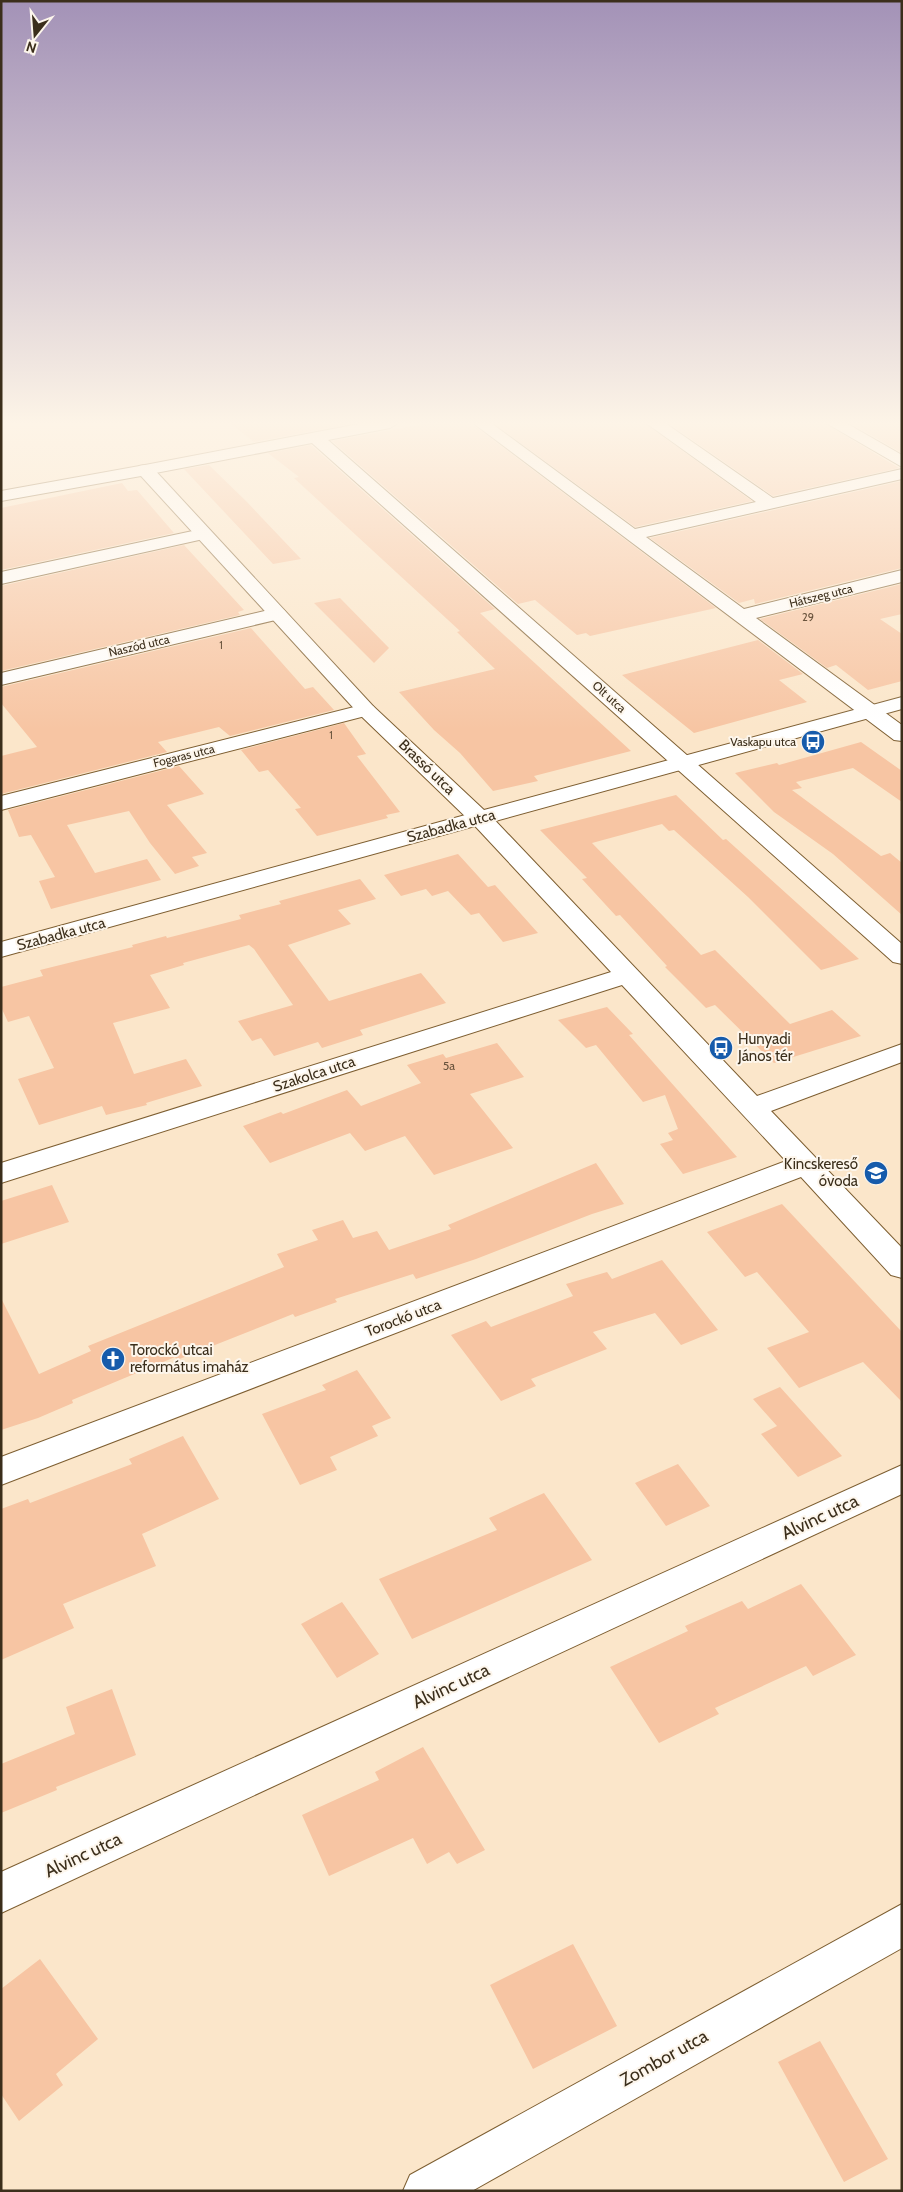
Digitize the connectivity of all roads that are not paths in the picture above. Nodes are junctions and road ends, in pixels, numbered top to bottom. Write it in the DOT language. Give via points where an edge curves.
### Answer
graph roads {
  1 [pos="194,525"];
  2 [pos="415,525"];
  3 [pos="618,525"];
  4 [pos="675,525"];
  5 [pos="202,534"];
  6 [pos="631,535"];
  7 [pos="902,576"];
  8 [pos="1,578"];
  9 [pos="277,614"];
  10 [pos="740,616"];
  11 [pos="1,679"];
  12 [pos="902,703"];
  13 [pos="366,710"];
  14 [pos="870,712"];
  15 [pos="902,735"];
  16 [pos="684,763"];
  17 [pos="1,803"];
  18 [pos="480,818"];
  19 [pos="1,950"];
  20 [pos="902,956"];
  21 [pos="628,975"];
  22 [pos="902,1052"];
  23 [pos="751,1108"];
  24 [pos="805,1165"];
  25 [pos="1,1173"];
  26 [pos="902,1267"];
  27 [pos="1,1471"];
  28 [pos="902,1479"];
  29 [pos="1,1893"];
  30 [pos="902,1925"];
  31 [pos="426,2191"];
  1 -- 5 [label="street, Brassó utca"];
  2 -- 16 [label="street, Olt utca"];
  3 -- 6 [label="street"];
  4 -- 6 [label="street"];
  5 -- 8 [label="street"];
  5 -- 9 [label="street, Brassó utca"];
  6 -- 10 [label="street"];
  7 -- 10 [label="street, Hátszeg utca"];
  9 -- 11 [label="street, Naszód utca"];
  9 -- 13 [label="street, Brassó utca"];
  10 -- 14 [label="street"];
  12 -- 14 [label="street, Szabadka utca"];
  13 -- 17 [label="street, Fogaras utca"];
  13 -- 18 [label="street, Brassó utca"];
  14 -- 15 [label="street"];
  14 -- 16 [label="street, Szabadka utca"];
  16 -- 18 [label="street, Szabadka utca"];
  16 -- 20 [label="street, Olt utca"];
  18 -- 19 [label="street, Szabadka utca"];
  18 -- 21 [label="street, Brassó utca"];
  21 -- 23 [label="street, Brassó utca"];
  21 -- 25 [label="street, Szakolca utca"];
  22 -- 23 [label="street"];
  23 -- 24 [label="street"];
  24 -- 26 [label="street"];
  24 -- 27 [label="street, Torockó utca"];
  28 -- 29 [label="street, Alvinc utca"];
  30 -- 31 [label="street, Zombor utca"];
}
